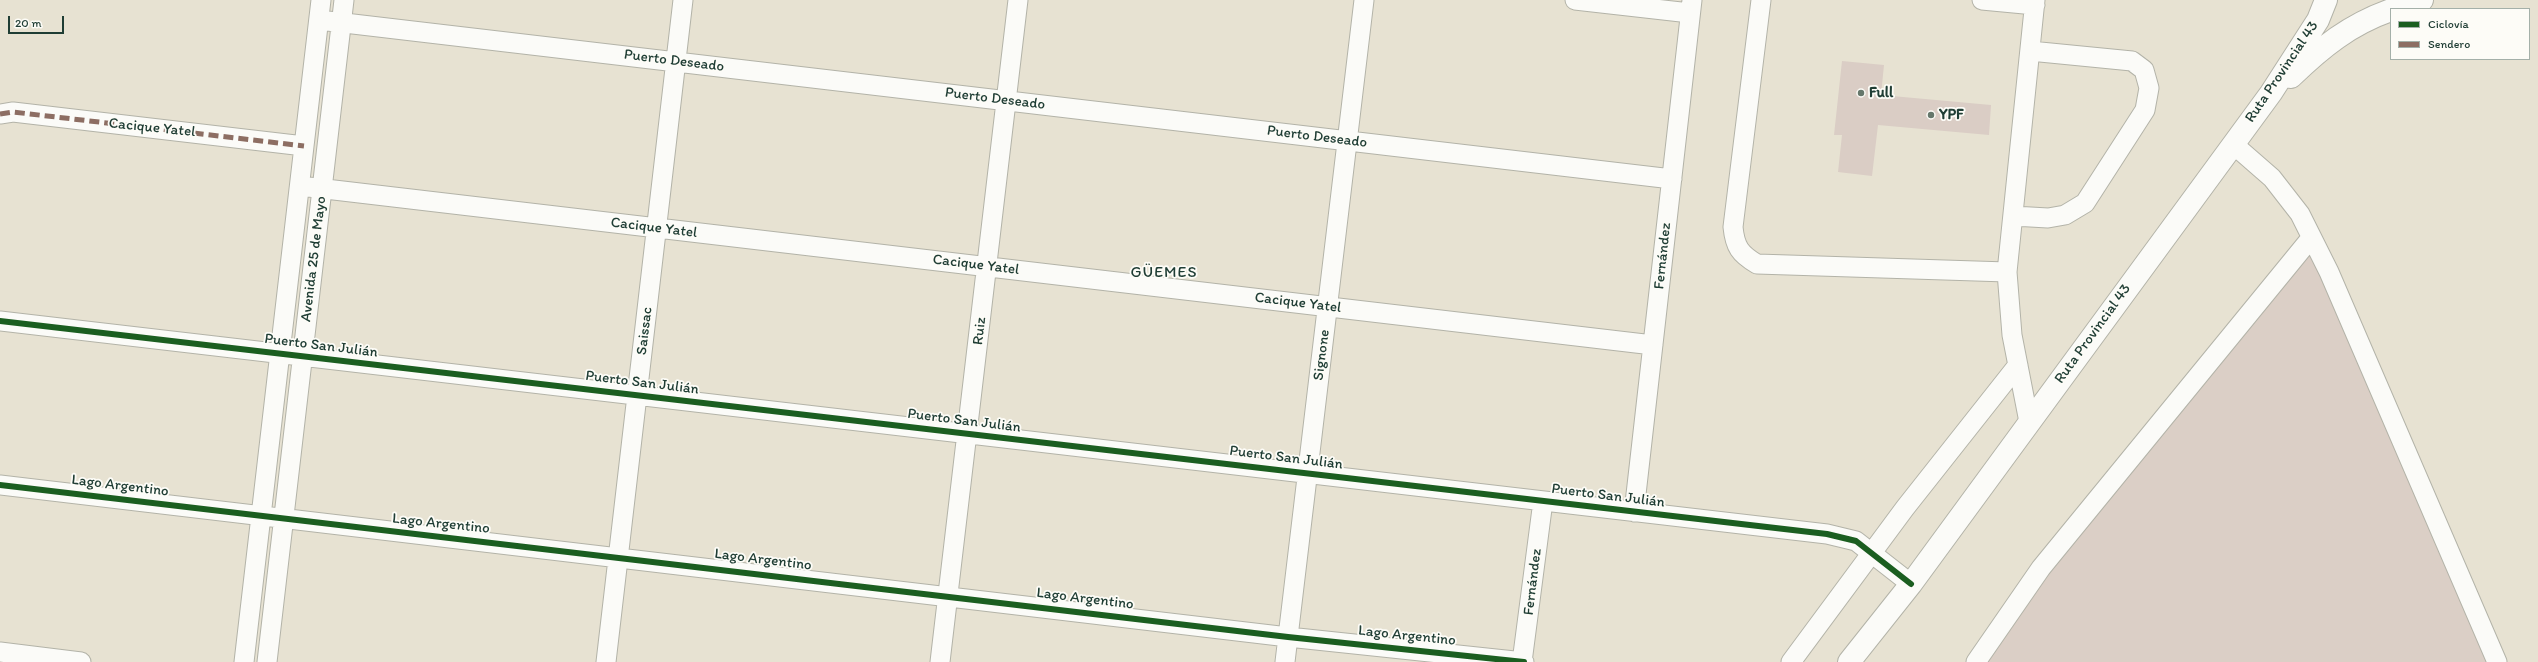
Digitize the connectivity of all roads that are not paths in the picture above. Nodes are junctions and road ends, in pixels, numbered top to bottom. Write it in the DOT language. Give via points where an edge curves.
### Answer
graph roads {
  1 [pos="321,0"];
  2 [pos="344,0"];
  3 [pos="683,0"];
  4 [pos="1018,0"];
  5 [pos="1364,0"];
  6 [pos="1575,0"];
  7 [pos="1761,0"];
  8 [pos="1982,0"];
  9 [pos="2326,0"];
  10 [pos="2415,0"];
  11 [pos="2035,2"];
  12 [pos="1691,7"];
  13 [pos="2396,8"];
  14 [pos="2390,10"];
  15 [pos="319,20"];
  16 [pos="342,22"];
  17 [pos="2030,52"];
  18 [pos="676,62"];
  19 [pos="2271,93"];
  20 [pos="1006,100"];
  21 [pos="0,114"];
  22 [pos="1347,141"];
  23 [pos="2233,144"];
  24 [pos="304,146"];
  25 [pos="1672,179"];
  26 [pos="300,186"];
  27 [pos="322,189"];
  28 [pos="2013,216"];
  29 [pos="656,228"];
  30 [pos="2311,238"];
  31 [pos="987,267"];
  32 [pos="2007,272"];
  33 [pos="1328,306"];
  34 [pos="0,321"];
  35 [pos="1653,345"];
  36 [pos="280,354"];
  37 [pos="302,357"];
  38 [pos="2018,365"];
  39 [pos="637,396"];
  40 [pos="2029,422"];
  41 [pos="968,434"];
  42 [pos="1308,474"];
  43 [pos="0,485"];
  44 [pos="1543,501"];
  45 [pos="1634,512"];
  46 [pos="261,516"];
  47 [pos="282,520"];
  48 [pos="1873,554"];
  49 [pos="618,556"];
  50 [pos="1910,584"];
  51 [pos="947,595"];
  52 [pos="1288,637"];
  53 [pos="0,652"];
  54 [pos="81,662"];
  55 [pos="244,662"];
  56 [pos="267,662"];
  57 [pos="606,662"];
  58 [pos="940,662"];
  59 [pos="1285,662"];
  60 [pos="1523,662"];
  61 [pos="1791,662"];
  62 [pos="1849,662"];
  63 [pos="1976,662"];
  64 [pos="2497,662"];
  1 -- 15 [label="street, Avenida 25 de Mayo"];
  2 -- 16 [label="street, Avenida 25 de Mayo"];
  3 -- 18 [label="street, Saissac"];
  4 -- 20 [label="street, Ruiz"];
  5 -- 22 [label="street, Signone"];
  6 -- 12 [label="street"];
  7 -- 32 [label="street" via="1733,227 1734,240 1743,255 1757,264"];
  8 -- 11 [label="street"];
  9 -- 19 [label="main road, Ruta Provincial 43" via="2318,20"];
  10 -- 13 [label="main road"];
  11 -- 17 [label="street"];
  12 -- 25 [label="street, Fernández"];
  14 -- 19 [label="main road" via="2335,37"];
  15 -- 16 [label="street, Puerto Deseado"];
  15 -- 24 [label="street, Avenida 25 de Mayo"];
  16 -- 18 [label="street, Puerto Deseado"];
  16 -- 27 [label="street, Avenida 25 de Mayo"];
  17 -- 28 [label="street"];
  17 -- 28 [label="street" via="2132,61 2144,70 2149,88 2145,110 2085,202 2065,215 2048,218"];
  18 -- 20 [label="street, Puerto Deseado"];
  18 -- 29 [label="street, Saissac"];
  19 -- 23 [label="main road, Ruta Provincial 43"];
  20 -- 22 [label="street, Puerto Deseado"];
  20 -- 31 [label="street, Ruiz"];
  21 -- 24 [label="street, Cacique Yatel" via="13,112"];
  22 -- 25 [label="street, Puerto Deseado"];
  22 -- 33 [label="street, Signone"];
  23 -- 30 [label="street" via="2272,178 2300,214"];
  23 -- 40 [label="main road, Ruta Provincial 43"];
  24 -- 26 [label="street, Avenida 25 de Mayo"];
  25 -- 35 [label="street, Fernández"];
  26 -- 27 [label="street, Cacique Yatel"];
  26 -- 36 [label="street, Avenida 25 de Mayo"];
  27 -- 29 [label="street, Cacique Yatel"];
  27 -- 37 [label="street, Avenida 25 de Mayo"];
  28 -- 32 [label="street"];
  29 -- 31 [label="street, Cacique Yatel"];
  29 -- 39 [label="street, Saissac"];
  30 -- 63 [label="street" via="2041,568"];
  30 -- 64 [label="street" via="2329,272"];
  31 -- 33 [label="street, Cacique Yatel"];
  31 -- 41 [label="street, Ruiz"];
  32 -- 38 [label="street" via="2008,304"];
  33 -- 35 [label="street, Cacique Yatel"];
  33 -- 42 [label="street, Signone"];
  34 -- 36 [label="street, Puerto San Julián"];
  35 -- 45 [label="street, Fernández"];
  36 -- 37 [label="street, Puerto San Julián"];
  36 -- 46 [label="street, Avenida 25 de Mayo"];
  37 -- 39 [label="street, Puerto San Julián"];
  37 -- 47 [label="street, Avenida 25 de Mayo"];
  38 -- 40 [label="street"];
  38 -- 48 [label="street" via="1905,508"];
  39 -- 41 [label="street, Puerto San Julián"];
  39 -- 49 [label="street, Saissac"];
  40 -- 50 [label="main road, Ruta Provincial 43"];
  41 -- 42 [label="street, Puerto San Julián"];
  41 -- 51 [label="street, Ruiz"];
  42 -- 44 [label="street, Puerto San Julián"];
  42 -- 52 [label="street, Signone"];
  43 -- 46 [label="street, Lago Argentino"];
  44 -- 45 [label="street, Puerto San Julián"];
  44 -- 60 [label="street, Fernández"];
  45 -- 48 [label="street, Puerto San Julián" via="1827,534 1856,541"];
  46 -- 47 [label="street, Lago Argentino"];
  46 -- 55 [label="street, Avenida 25 de Mayo"];
  47 -- 49 [label="street, Lago Argentino"];
  47 -- 56 [label="street, Avenida 25 de Mayo"];
  48 -- 50 [label="street, Puerto San Julián"];
  48 -- 61 [label="street"];
  49 -- 51 [label="street, Lago Argentino"];
  49 -- 57 [label="street, Saissac"];
  50 -- 62 [label="main road, Ruta Provincial 43"];
  51 -- 52 [label="street, Lago Argentino"];
  51 -- 58 [label="street, Ruiz"];
  52 -- 59 [label="street, Signone"];
  52 -- 60 [label="street, Lago Argentino"];
  53 -- 54 [label="street"];
}
